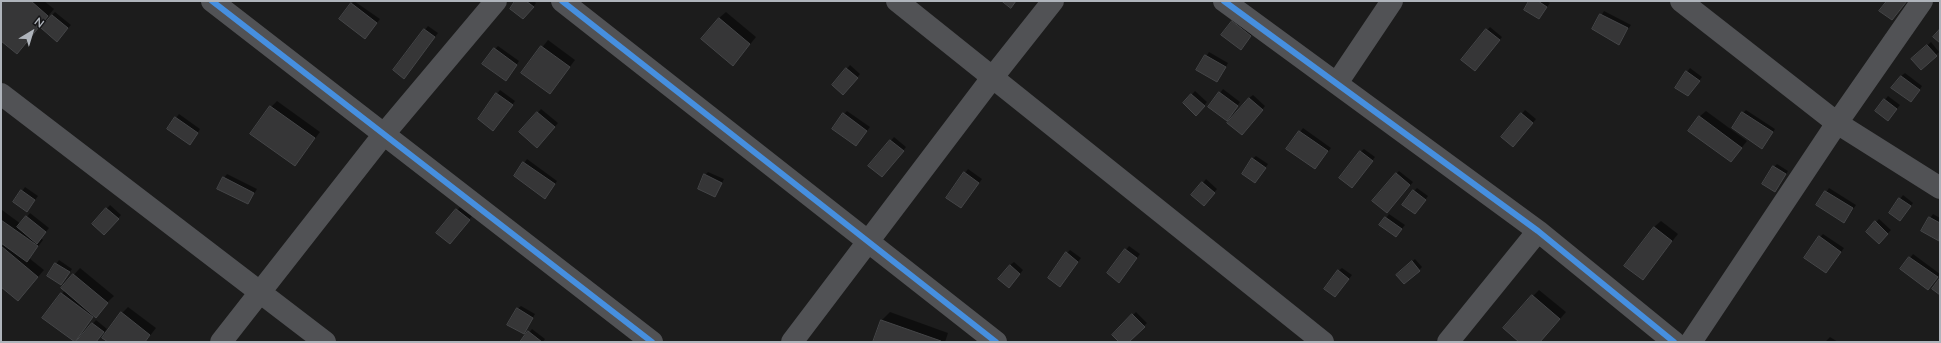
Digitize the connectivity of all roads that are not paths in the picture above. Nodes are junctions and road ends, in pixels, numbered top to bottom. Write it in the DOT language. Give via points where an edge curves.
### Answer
graph roads {
  1 [pos="212,1"];
  2 [pos="496,1"];
  3 [pos="562,1"];
  4 [pos="897,1"];
  5 [pos="1053,1"];
  6 [pos="1224,1"];
  7 [pos="1392,1"];
  8 [pos="1681,1"];
  9 [pos="1922,1"];
  10 [pos="992,78"];
  11 [pos="1337,83"];
  12 [pos="1,94"];
  13 [pos="1837,123"];
  14 [pos="384,134"];
  15 [pos="1940,188"];
  16 [pos="1538,231"];
  17 [pos="868,242"];
  18 [pos="261,292"];
  19 [pos="221,342"];
  20 [pos="325,342"];
  21 [pos="652,342"];
  22 [pos="792,342"];
  23 [pos="996,342"];
  24 [pos="1324,342"];
  25 [pos="1448,342"];
  26 [pos="1674,342"];
  27 [pos="1691,342"];
  1 -- 14 [label="street"];
  2 -- 14 [label="street"];
  3 -- 17 [label="street"];
  4 -- 10 [label="street"];
  5 -- 10 [label="street"];
  6 -- 11 [label="street"];
  7 -- 11 [label="street"];
  8 -- 13 [label="street"];
  9 -- 13 [label="street"];
  10 -- 17 [label="street"];
  10 -- 24 [label="street"];
  11 -- 16 [label="street"];
  12 -- 18 [label="street"];
  13 -- 15 [label="street"];
  13 -- 27 [label="street"];
  14 -- 18 [label="street"];
  14 -- 21 [label="street"];
  16 -- 25 [label="street"];
  16 -- 26 [label="street"];
  17 -- 22 [label="street"];
  17 -- 23 [label="street"];
  18 -- 19 [label="street"];
  18 -- 20 [label="street"];
}
